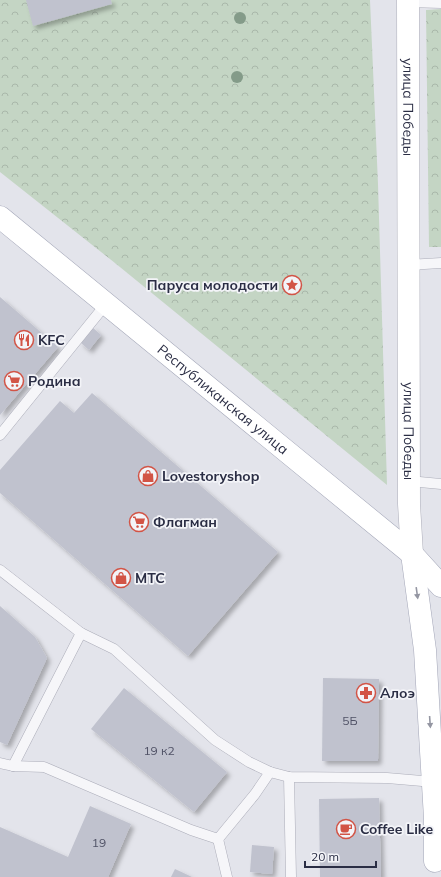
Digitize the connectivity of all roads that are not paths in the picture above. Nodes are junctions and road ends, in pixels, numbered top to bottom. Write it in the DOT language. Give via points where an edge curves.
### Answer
graph roads {
  1 [pos="408,1"];
  2 [pos="441,3"];
  3 [pos="1,220"];
  4 [pos="441,263"];
  5 [pos="408,265"];
  6 [pos="106,304"];
  7 [pos="0,435"];
  8 [pos="409,481"];
  9 [pos="441,484"];
  10 [pos="412,554"];
  11 [pos="0,570"];
  12 [pos="441,586"];
  13 [pos="80,633"];
  14 [pos="0,763"];
  15 [pos="13,766"];
  16 [pos="270,772"];
  17 [pos="289,777"];
  18 [pos="434,782"];
  19 [pos="218,839"];
  20 [pos="441,839"];
  21 [pos="435,869"];
  22 [pos="227,877"];
  23 [pos="291,877"];
  1 -- 2 [label="lane"];
  1 -- 5 [label="main road, улица Победы"];
  3 -- 6 [label="main road, Республиканская улица"];
  4 -- 5 [label="lane"];
  5 -- 8 [label="main road, улица Победы"];
  6 -- 7 [label="lane"];
  6 -- 10 [label="main road, Республиканская улица"];
  8 -- 9 [label="lane"];
  8 -- 10 [label="main road, улица Победы"];
  10 -- 12 [label="main road, Республиканская улица"];
  10 -- 18 [label="main road, улица Победы, one-way" via="425,650"];
  11 -- 13 [label="lane"];
  13 -- 15 [label="lane"];
  13 -- 16 [label="lane" via="114,649 215,740"];
  14 -- 15 [label="lane"];
  15 -- 19 [label="lane" via="44,767 191,830"];
  16 -- 17 [label="lane"];
  16 -- 19 [label="lane"];
  17 -- 18 [label="lane" via="387,778"];
  17 -- 23 [label="lane"];
  18 -- 21 [label="main road, улица Победы"];
  19 -- 22 [label="lane"];
  20 -- 21 [label="main road"];
}
